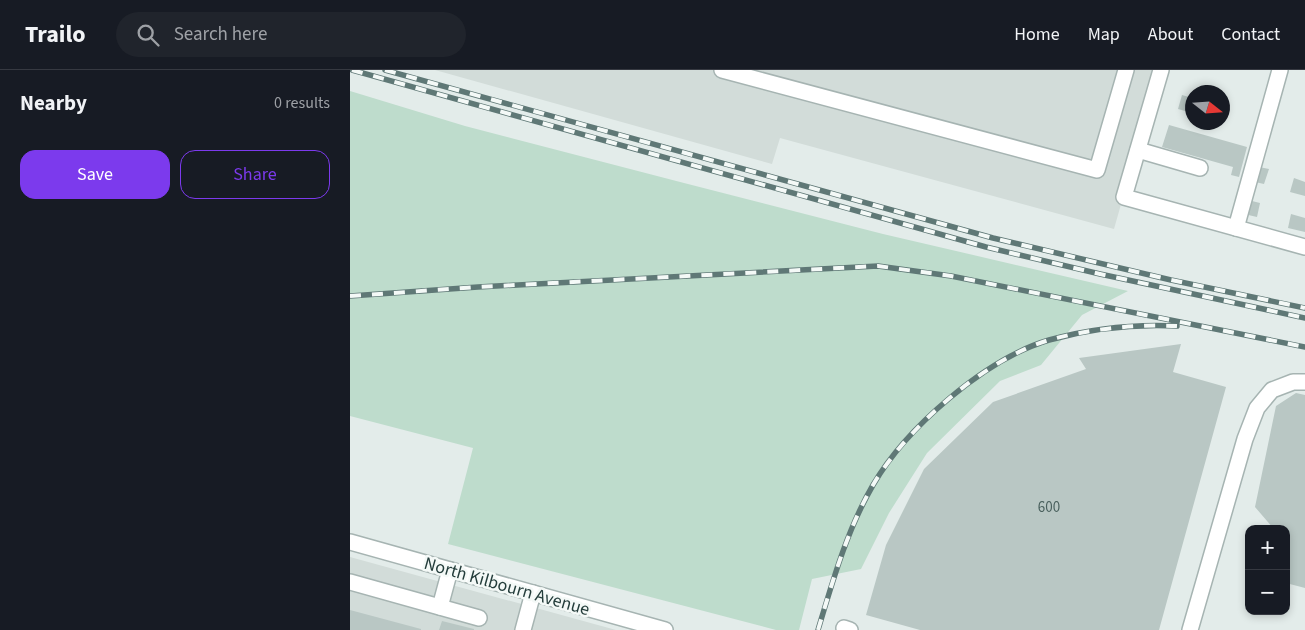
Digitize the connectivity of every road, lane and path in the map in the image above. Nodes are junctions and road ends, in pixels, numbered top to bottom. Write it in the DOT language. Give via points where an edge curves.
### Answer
graph roads {
  1 [pos="722,70"];
  2 [pos="1126,70"];
  3 [pos="1161,70"];
  4 [pos="1280,70"];
  5 [pos="1138,150"];
  6 [pos="1200,168"];
  7 [pos="1236,228"];
  8 [pos="1305,247"];
  9 [pos="1305,382"];
  10 [pos="350,542"];
  11 [pos="450,570"];
  12 [pos="350,582"];
  13 [pos="533,593"];
  14 [pos="440,607"];
  15 [pos="479,618"];
  16 [pos="522,630"];
  17 [pos="665,630"];
  18 [pos="1190,630"];
  1 -- 2 [label="street" via="1097,170"];
  3 -- 5 [label="street"];
  4 -- 7 [label="street"];
  5 -- 6 [label="street"];
  5 -- 7 [label="street" via="1124,197"];
  7 -- 8 [label="street"];
  9 -- 18 [label="street" via="1293,382 1272,390 1256,408"];
  10 -- 11 [label="street, North Kilbourn Avenue"];
  11 -- 13 [label="street, North Kilbourn Avenue"];
  11 -- 14 [label="street"];
  12 -- 14 [label="street"];
  13 -- 16 [label="street"];
  13 -- 17 [label="street, North Kilbourn Avenue"];
  14 -- 15 [label="street"];
}
